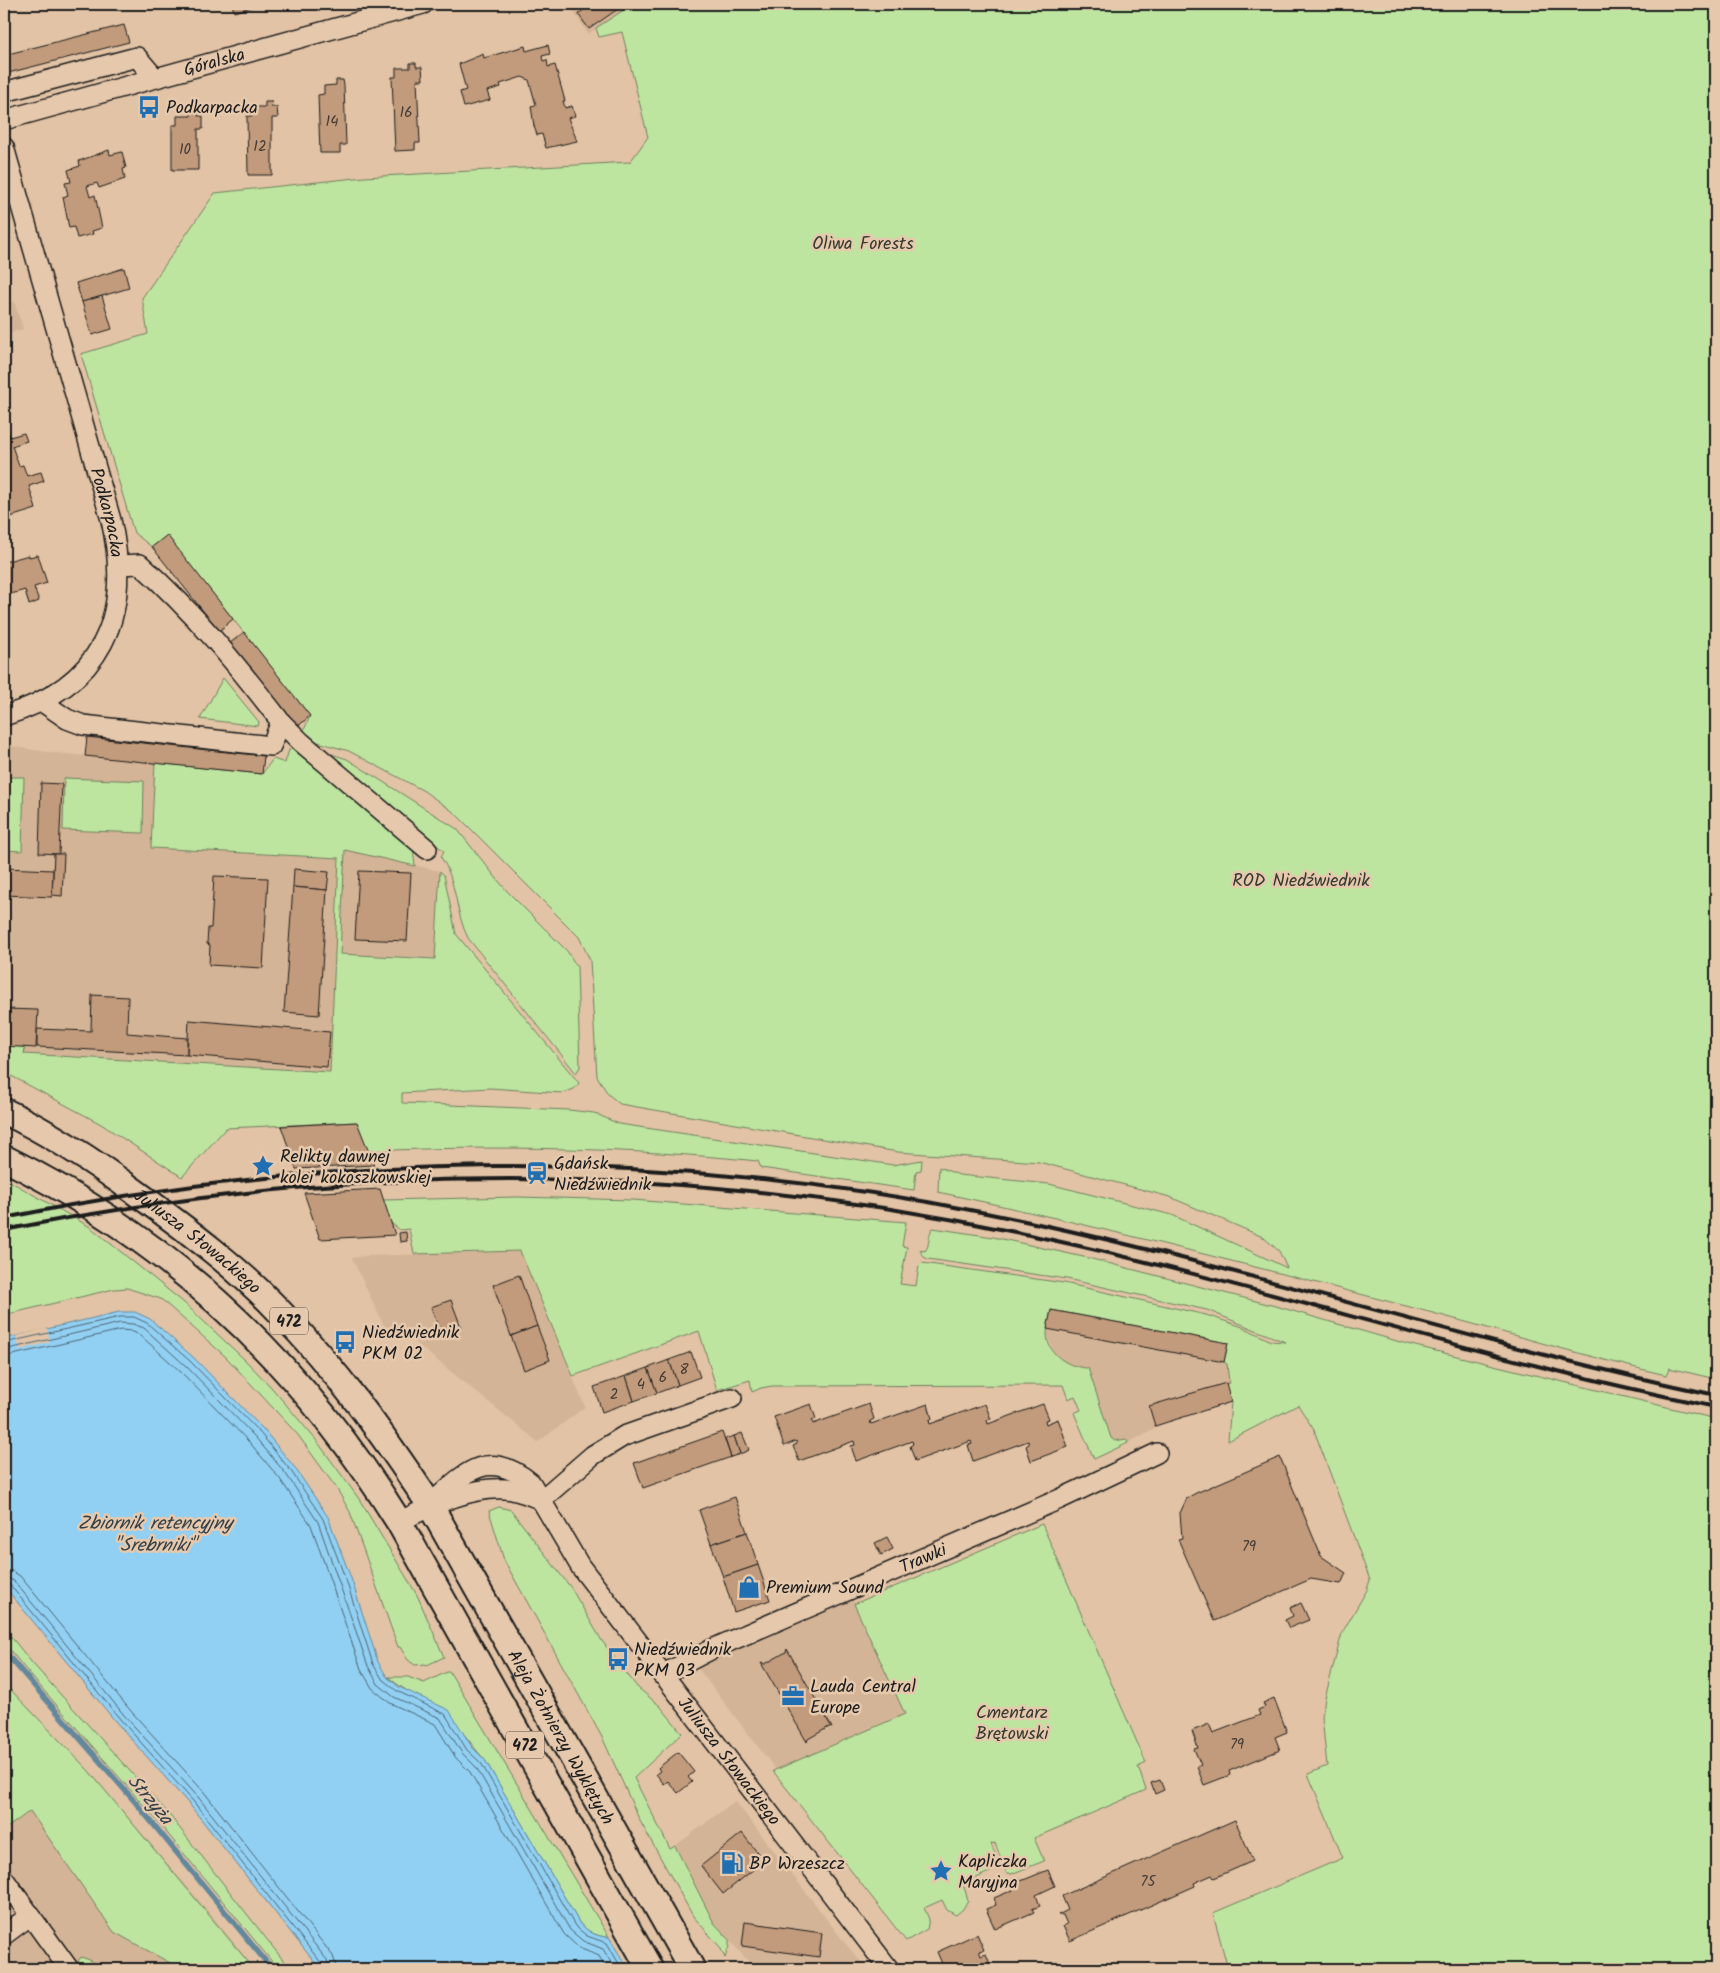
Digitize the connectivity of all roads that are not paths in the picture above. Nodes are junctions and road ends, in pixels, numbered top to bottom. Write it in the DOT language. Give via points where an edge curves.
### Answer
graph roads {
  1 [pos="423,4"];
  2 [pos="155,78"];
  3 [pos="4,92"];
  4 [pos="4,120"];
  5 [pos="4,147"];
  6 [pos="119,565"];
  7 [pos="42,701"];
  8 [pos="4,716"];
  9 [pos="281,722"];
  10 [pos="427,849"];
  11 [pos="4,1111"];
  12 [pos="4,1158"];
  13 [pos="732,1398"];
  14 [pos="1150,1456"];
  15 [pos="541,1500"];
  16 [pos="430,1505"];
  17 [pos="399,1522"];
  18 [pos="662,1675"];
  19 [pos="4,1879"];
  20 [pos="31,1915"];
  21 [pos="4,1935"];
  22 [pos="69,1969"];
  23 [pos="650,1969"];
  24 [pos="692,1969"];
  25 [pos="889,1969"];
  1 -- 2 [label="street, Góralska"];
  2 -- 3 [label="street" via="137,57"];
  2 -- 4 [label="street, Góralska"];
  5 -- 6 [label="street, Podkarpacka" via="111,520"];
  6 -- 7 [label="street, Podkarpacka" via="114,618 102,644 88,665"];
  6 -- 9 [label="street" via="140,564 173,594 221,645"];
  7 -- 8 [label="street, Podkarpacka"];
  7 -- 9 [label="street" via="67,719 83,725 271,746"];
  9 -- 10 [label="street"];
  11 -- 16 [label="main road, Juliusza Słowackiego / 472" via="110,1173 201,1240 278,1309 382,1432"];
  12 -- 17 [label="main road, Juliusza Słowackiego / 472" via="144,1241 210,1294 313,1400"];
  13 -- 15 [label="street" via="624,1436 593,1456"];
  14 -- 18 [label="street, Trawki" via="1060,1499 712,1649"];
  15 -- 16 [label="street" via="512,1490 494,1489"];
  15 -- 18 [label="street, Juliusza Słowackiego" via="580,1566"];
  16 -- 17 [label="street"];
  16 -- 24 [label="main road, Aleja Żołnierzy Wyklętych / 472"];
  17 -- 23 [label="main road, Aleja Żołnierzy Wyklętych / 472"];
  18 -- 25 [label="street, Juliusza Słowackiego"];
  19 -- 20 [label="street"];
  20 -- 21 [label="street"];
  20 -- 22 [label="street"];
}
